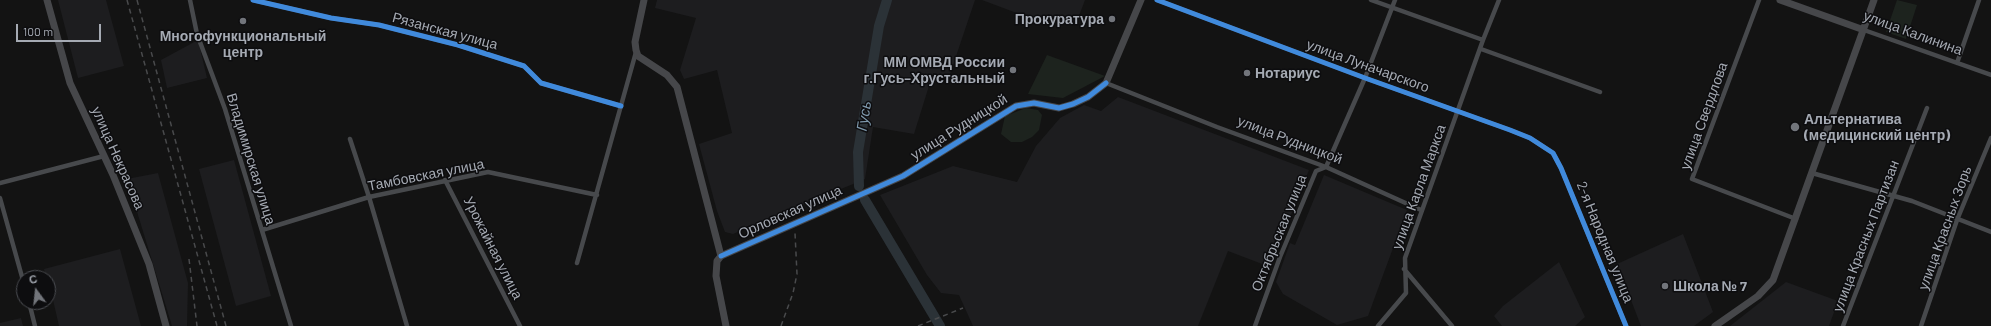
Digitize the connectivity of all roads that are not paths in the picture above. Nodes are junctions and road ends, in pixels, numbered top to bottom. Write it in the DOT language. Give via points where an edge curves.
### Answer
graph roads {
  1 [pos="47,0"];
  2 [pos="190,0"];
  3 [pos="253,0"];
  4 [pos="644,0"];
  5 [pos="1141,0"];
  6 [pos="1157,0"];
  7 [pos="1371,0"];
  8 [pos="1395,0"];
  9 [pos="1499,0"];
  10 [pos="1759,0"];
  11 [pos="1780,0"];
  12 [pos="1874,0"];
  13 [pos="1979,0"];
  14 [pos="1392,8"];
  15 [pos="1864,30"];
  16 [pos="1483,40"];
  17 [pos="1481,49"];
  18 [pos="636,50"];
  19 [pos="1957,63"];
  20 [pos="1991,75"];
  21 [pos="1365,78"];
  22 [pos="1106,83"];
  23 [pos="1600,92"];
  24 [pos="621,106"];
  25 [pos="1927,108"];
  26 [pos="1458,111"];
  27 [pos="1991,138"];
  28 [pos="350,139"];
  29 [pos="104,156"];
  30 [pos="1326,167"];
  31 [pos="1561,168"];
  32 [pos="1812,173"];
  33 [pos="445,180"];
  34 [pos="0,183"];
  35 [pos="870,191"];
  36 [pos="597,195"];
  37 [pos="369,197"];
  38 [pos="1893,197"];
  39 [pos="0,198"];
  40 [pos="1421,210"];
  41 [pos="1796,219"];
  42 [pos="1957,220"];
  43 [pos="262,230"];
  44 [pos="1991,232"];
  45 [pos="721,256"];
  46 [pos="577,263"];
  47 [pos="1404,269"];
  48 [pos="20,270"];
  49 [pos="31,310"];
  50 [pos="35,326"];
  51 [pos="166,326"];
  52 [pos="291,326"];
  53 [pos="406,326"];
  54 [pos="520,326"];
  55 [pos="726,326"];
  56 [pos="1255,326"];
  57 [pos="1378,326"];
  58 [pos="1452,326"];
  59 [pos="1626,326"];
  60 [pos="1715,326"];
  61 [pos="1843,326"];
  62 [pos="1921,326"];
  1 -- 29 [label="street, улица Некрасова" via="70,83"];
  2 -- 43 [label="street, Владимирская улица" via="197,34 225,109"];
  3 -- 24 [label="street, Рязанская улица" via="331,18 379,25 458,45 524,66 541,83"];
  4 -- 18 [label="street" via="635,42"];
  5 -- 22 [label="street"];
  6 -- 21 [label="street, улица Луначарского"];
  7 -- 14 [label="street"];
  8 -- 14 [label="street, Октябрьская улица"];
  9 -- 16 [label="street, улица Карла Маркса"];
  10 -- 41 [label="street, улица Свердлова" via="1692,179"];
  11 -- 15 [label="street, улица Калинина"];
  12 -- 15 [label="street"];
  13 -- 19 [label="street"];
  14 -- 16 [label="street"];
  14 -- 21 [label="street, Октябрьская улица"];
  15 -- 19 [label="street, улица Калинина"];
  15 -- 32 [label="street"];
  16 -- 17 [label="street, улица Карла Маркса"];
  17 -- 23 [label="street"];
  17 -- 26 [label="street, улица Карла Маркса"];
  18 -- 24 [label="street"];
  18 -- 45 [label="street" via="638,56 667,75 677,87"];
  19 -- 20 [label="street, улица Калинина"];
  21 -- 26 [label="street, улица Луначарского"];
  21 -- 30 [label="street, Октябрьская улица"];
  22 -- 30 [label="street, улица Рудницкой"];
  22 -- 35 [label="street, улица Рудницкой" via="1088,97 1059,108 1034,103 1016,106 903,176"];
  24 -- 36 [label="street"];
  25 -- 38 [label="street, улица Красных Партизан"];
  26 -- 31 [label="street, улица Луначарского" via="1530,138 1552,153"];
  26 -- 40 [label="street, улица Карла Маркса"];
  27 -- 42 [label="street, улица Красных Зорь"];
  28 -- 37 [label="street"];
  29 -- 34 [label="street"];
  29 -- 51 [label="street, улица Некрасова" via="149,264"];
  30 -- 40 [label="street, улица Рудницкой"];
  30 -- 56 [label="street, Октябрьская улица" via="1316,172 1280,257"];
  31 -- 59 [label="street, 2-я Народная улица"];
  32 -- 38 [label="street"];
  32 -- 41 [label="street"];
  33 -- 36 [label="street, Тамбовская улица" via="488,172"];
  33 -- 37 [label="street, Тамбовская улица"];
  33 -- 54 [label="street, Урожайная улица"];
  35 -- 45 [label="street, Орловская улица"];
  36 -- 46 [label="street"];
  37 -- 43 [label="street, Тамбовская улица"];
  37 -- 53 [label="street"];
  38 -- 42 [label="street" via="1912,201"];
  38 -- 61 [label="street, улица Красных Партизан"];
  39 -- 48 [label="street"];
  40 -- 47 [label="street, улица Карла Маркса" via="1405,258"];
  41 -- 60 [label="street" via="1773,280 1758,296"];
  42 -- 44 [label="street"];
  42 -- 62 [label="street, улица Красных Зорь"];
  43 -- 52 [label="street, Владимирская улица"];
  45 -- 55 [label="street" via="717,262 716,276"];
  47 -- 57 [label="street, улица Карла Маркса" via="1406,293"];
  47 -- 58 [label="street"];
  49 -- 50 [label="street"];
}
